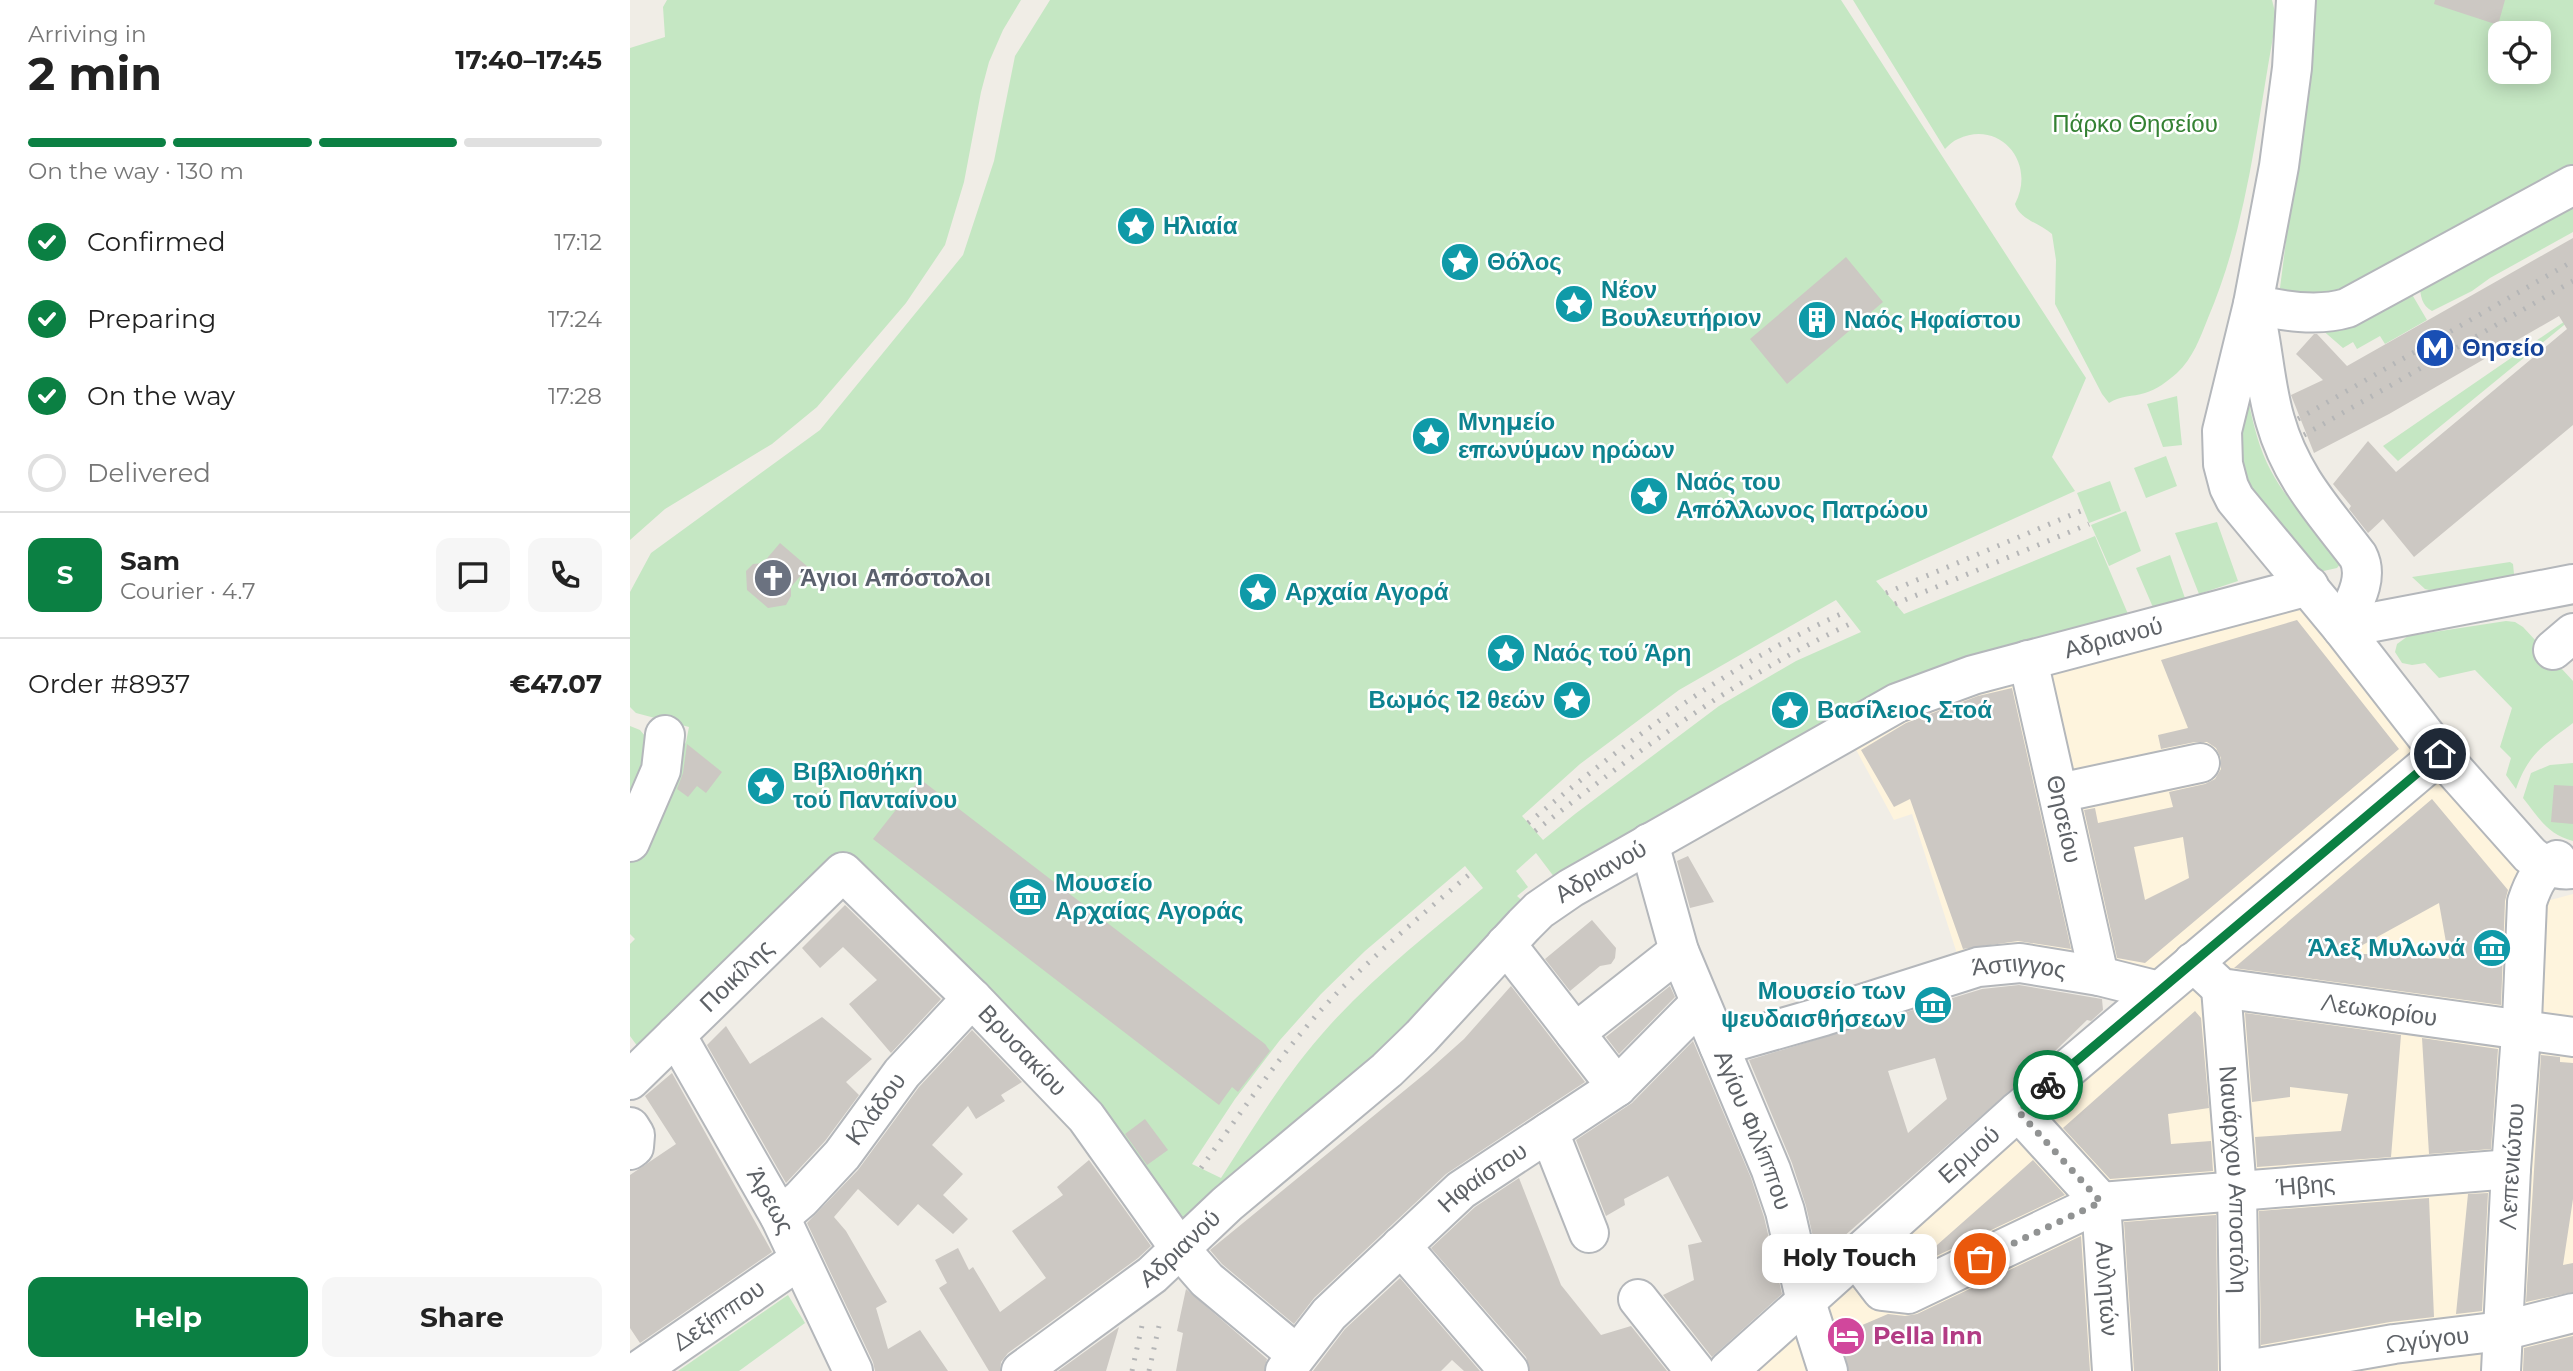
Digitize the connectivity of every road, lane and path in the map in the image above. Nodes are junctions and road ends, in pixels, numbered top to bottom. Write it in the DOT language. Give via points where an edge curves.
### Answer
graph roads {
  1 [pos="2296,0"];
  2 [pos="2573,185"];
  3 [pos="2253,304"];
  4 [pos="2573,584"];
  5 [pos="2309,586"];
  6 [pos="2343,628"];
  7 [pos="2028,660"];
  8 [pos="665,735"];
  9 [pos="2440,754"];
  10 [pos="2200,763"];
  11 [pos="2059,793"];
  12 [pos="630,842"];
  13 [pos="1650,843"];
  14 [pos="2562,864"];
  15 [pos="842,872"];
  16 [pos="1506,944"];
  17 [pos="1679,951"];
  18 [pos="2193,962"];
  19 [pos="2099,976"];
  20 [pos="2221,988"];
  21 [pos="2159,991"];
  22 [pos="972,998"];
  23 [pos="1700,1003"];
  24 [pos="2522,1031"];
  25 [pos="1575,1033"];
  26 [pos="676,1035"];
  27 [pos="2573,1037"];
  28 [pos="1719,1046"];
  29 [pos="630,1080"];
  30 [pos="1616,1087"];
  31 [pos="2018,1111"];
  32 [pos="630,1127"];
  33 [pos="1549,1132"];
  34 [pos="630,1150"];
  35 [pos="2511,1169"];
  36 [pos="2237,1191"];
  37 [pos="2101,1202"];
  38 [pos="780,1217"];
  39 [pos="1589,1233"];
  40 [pos="1401,1246"];
  41 [pos="1180,1249"];
  42 [pos="1856,1257"];
  43 [pos="799,1260"];
  44 [pos="1639,1299"];
  45 [pos="1806,1302"];
  46 [pos="2573,1312"];
  47 [pos="2502,1331"];
  48 [pos="638,1358"];
  49 [pos="1290,1363"];
  50 [pos="853,1371"];
  51 [pos="1021,1371"];
  52 [pos="1510,1371"];
  53 [pos="1695,1371"];
  54 [pos="1728,1371"];
  55 [pos="1828,1371"];
  56 [pos="2112,1371"];
  57 [pos="2240,1371"];
  58 [pos="2501,1371"];
  1 -- 3 [label="street" via="2286,118"];
  2 -- 3 [label="street" via="2347,308 2325,312"];
  3 -- 5 [label="street" via="2224,416 2223,464 2235,499"];
  3 -- 6 [label="street" via="2271,404 2285,447 2304,488 2361,562 2362,579"];
  4 -- 6 [label="street"];
  5 -- 6 [label="street"];
  5 -- 7 [label="street, Αδριανού"];
  6 -- 9 [label="street"];
  7 -- 11 [label="street, Θησείου"];
  7 -- 13 [label="street, Αδριανού" via="1945,684 1897,704"];
  8 -- 12 [label="street" via="661,770"];
  9 -- 14 [label="street" via="2459,760 2535,847"];
  9 -- 18 [label="street, Ερμού"];
  10 -- 11 [label="street"];
  11 -- 19 [label="street, Θησείου"];
  13 -- 16 [label="street, Αδριανού" via="1553,899"];
  13 -- 17 [label="street, Αγίου Φιλίππου"];
  14 -- 24 [label="street, Λεπενιώτου" via="2533,886 2527,902"];
  15 -- 22 [label="street, Βρυσακίου"];
  15 -- 26 [label="street, Ποικίλης"];
  16 -- 25 [label="street"];
  16 -- 41 [label="street, Αδριανού" via="1387,1070"];
  17 -- 23 [label="street, Αγίου Φιλίππου"];
  17 -- 25 [label="street"];
  18 -- 20 [label="street"];
  18 -- 21 [label="street, Ερμού"];
  19 -- 21 [label="street, Άστιγγος"];
  19 -- 28 [label="street, Άστιγγος" via="2020,963 1978,967"];
  20 -- 24 [label="street, Λεωκορίου"];
  20 -- 36 [label="street, Ναυάρχου Αποστόλη"];
  21 -- 31 [label="street, Ερμού"];
  22 -- 38 [label="street, Κλάδου" via="902,1073 842,1155"];
  22 -- 41 [label="street, Βρυσακίου" via="1086,1117"];
  23 -- 28 [label="street, Αγίου Φιλίππου"];
  23 -- 30 [label="street, Ηφαίστου"];
  24 -- 27 [label="street, Λεωκορίου"];
  24 -- 35 [label="street, Λεπενιώτου"];
  25 -- 30 [label="street"];
  26 -- 29 [label="street, Ποικίλης"];
  26 -- 38 [label="street, Άρεως"];
  28 -- 45 [label="street, Αγίου Φιλίππου" via="1785,1211"];
  30 -- 33 [label="street, Ηφαίστου"];
  31 -- 37 [label="street"];
  31 -- 42 [label="street, Ερμού"];
  32 -- 34 [label="street" via="635,1135"];
  33 -- 39 [label="street"];
  33 -- 40 [label="street, Ηφαίστου" via="1461,1190"];
  35 -- 36 [label="street, Ήβης"];
  35 -- 47 [label="street, Λεπενιώτου"];
  36 -- 37 [label="street, Ήβης"];
  36 -- 57 [label="street, Ναυάρχου Αποστόλη"];
  37 -- 42 [label="street" via="1908,1294 1882,1291"];
  37 -- 56 [label="street, Αυλητών"];
  38 -- 43 [label="street, Άρεως"];
  40 -- 49 [label="street, Ηφαίστου" via="1329,1314"];
  40 -- 52 [label="street"];
  41 -- 49 [label="street, Βρυσακίου"];
  41 -- 51 [label="street, Αδριανού" via="1152,1275"];
  42 -- 45 [label="street, Ερμού"];
  43 -- 48 [label="street, Δεξίππου"];
  43 -- 50 [label="street, Άρεως"];
  44 -- 53 [label="street"];
  45 -- 54 [label="street, Ερμού"];
  45 -- 55 [label="street, Αγίου Φιλίππου"];
  46 -- 47 [label="street, Ωγύγου"];
  47 -- 57 [label="street, Ωγύγου"];
  47 -- 58 [label="street, Λεπενιώτου"];
}
